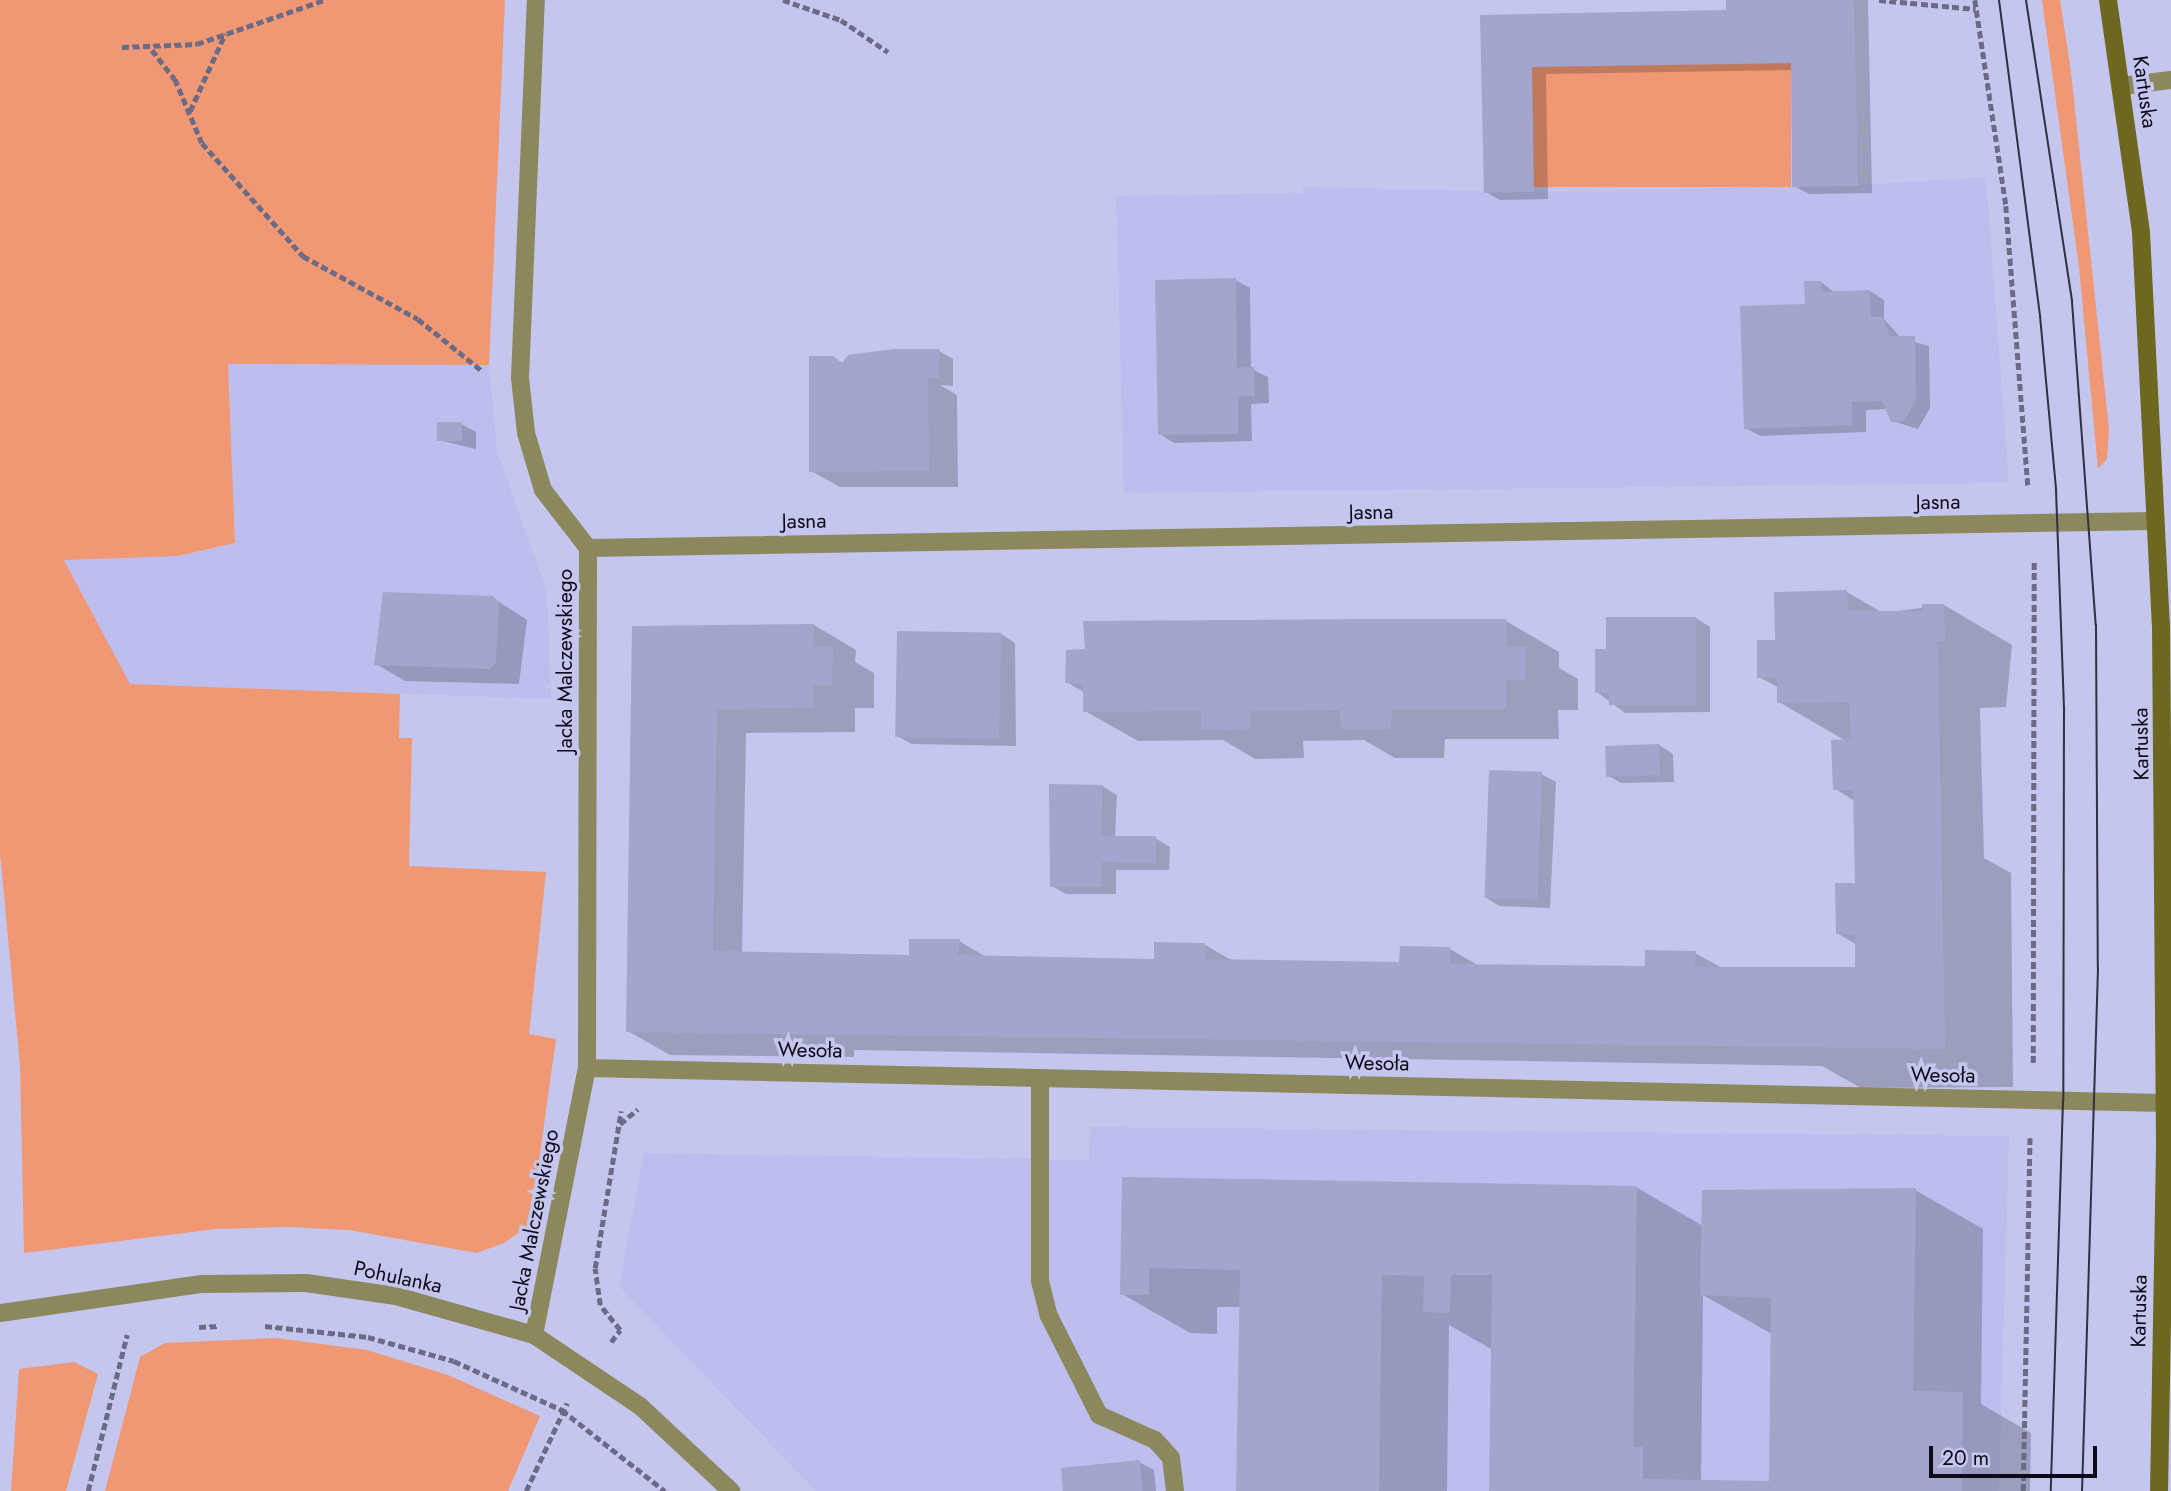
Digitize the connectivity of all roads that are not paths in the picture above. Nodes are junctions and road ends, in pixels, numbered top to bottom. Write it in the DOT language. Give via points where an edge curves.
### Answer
graph roads {
  1 [pos="536,0"];
  2 [pos="2108,0"];
  3 [pos="2171,80"];
  4 [pos="2122,86"];
  5 [pos="2155,521"];
  6 [pos="588,548"];
  7 [pos="587,1068"];
  8 [pos="1040,1078"];
  9 [pos="2165,1102"];
  10 [pos="2168,1149"];
  11 [pos="0,1313"];
  12 [pos="534,1335"];
  13 [pos="731,1491"];
  14 [pos="1175,1491"];
  15 [pos="2159,1491"];
  1 -- 6 [label="street, Jacka Malczewskiego" via="520,378 526,433 542,490"];
  2 -- 4 [label="main road, Kartuska"];
  3 -- 4 [label="street"];
  4 -- 5 [label="main road, Kartuska" via="2141,233"];
  5 -- 6 [label="street, Jasna"];
  5 -- 9 [label="main road, Kartuska"];
  6 -- 7 [label="street, Jacka Malczewskiego"];
  7 -- 8 [label="street, Wesoła"];
  7 -- 12 [label="street, Jacka Malczewskiego"];
  8 -- 9 [label="street, Wesoła"];
  8 -- 14 [label="street" via="1040,1282 1049,1316 1099,1415 1155,1440 1171,1458"];
  9 -- 10 [label="main road, Kartuska"];
  10 -- 15 [label="main road, Kartuska"];
  11 -- 12 [label="street, Pohulanka" via="202,1284 306,1283 396,1296"];
  12 -- 13 [label="street, Pohulanka" via="640,1406"];
}
